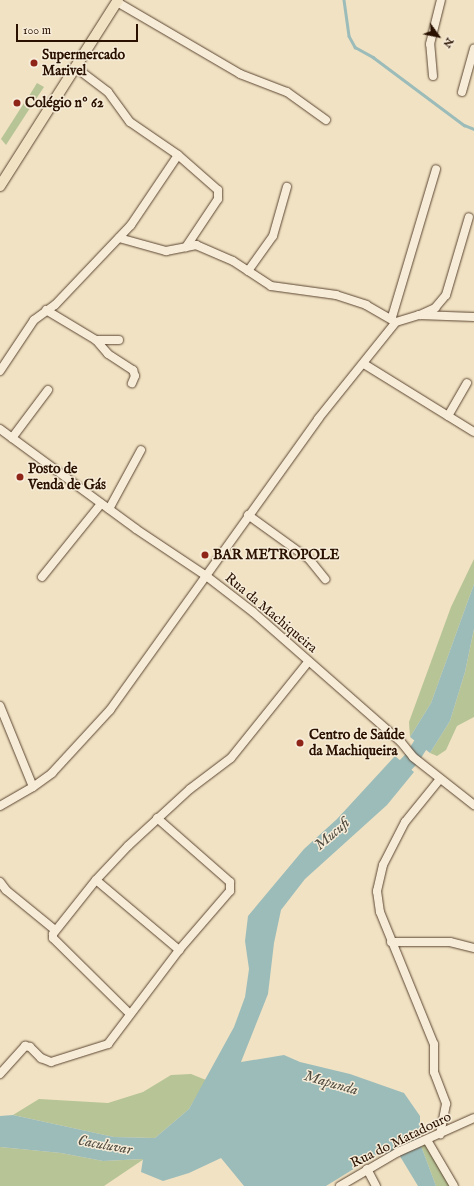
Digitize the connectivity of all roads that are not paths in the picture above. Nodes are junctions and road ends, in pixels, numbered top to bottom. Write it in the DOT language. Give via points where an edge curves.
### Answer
graph roads {
  1 [pos="441,0"];
  2 [pos="118,1"];
  3 [pos="474,49"];
  4 [pos="75,67"];
  5 [pos="433,76"];
  6 [pos="462,92"];
  7 [pos="326,120"];
  8 [pos="178,155"];
  9 [pos="436,169"];
  10 [pos="0,186"];
  11 [pos="287,187"];
  12 [pos="469,217"];
  13 [pos="119,238"];
  14 [pos="185,248"];
  15 [pos="248,271"];
  16 [pos="46,310"];
  17 [pos="419,315"];
  18 [pos="474,317"];
  19 [pos="394,319"];
  20 [pos="96,340"];
  21 [pos="119,340"];
  22 [pos="364,364"];
  23 [pos="0,371"];
  24 [pos="132,383"];
  25 [pos="467,383"];
  26 [pos="48,390"];
  27 [pos="448,416"];
  28 [pos="0,429"];
  29 [pos="474,432"];
  30 [pos="12,438"];
  31 [pos="140,450"];
  32 [pos="101,504"];
  33 [pos="109,509"];
  34 [pos="248,515"];
  35 [pos="205,575"];
  36 [pos="42,577"];
  37 [pos="325,579"];
  38 [pos="309,661"];
  39 [pos="0,706"];
  40 [pos="440,779"];
  41 [pos="34,787"];
  42 [pos="474,805"];
  43 [pos="0,806"];
  44 [pos="157,818"];
  45 [pos="96,880"];
  46 [pos="0,882"];
  47 [pos="55,930"];
  48 [pos="391,942"];
  49 [pos="474,948"];
  50 [pos="179,950"];
  51 [pos="130,1014"];
  52 [pos="0,1074"];
  53 [pos="474,1118"];
  54 [pos="440,1134"];
  55 [pos="424,1141"];
  56 [pos="367,1169"];
  57 [pos="340,1186"];
  58 [pos="376,1186"];
  59 [pos="454,1186"];
  1 -- 5 [label="street" via="430,44"];
  2 -- 4 [label="main road"];
  2 -- 7 [label="street" via="246,77 287,92"];
  3 -- 6 [label="street"];
  4 -- 8 [label="street" via="108,92 130,122"];
  4 -- 10 [label="main road"];
  8 -- 13 [label="street"];
  8 -- 14 [label="street" via="218,190 218,199"];
  9 -- 19 [label="street"];
  11 -- 15 [label="street" via="273,236"];
  12 -- 17 [label="street" via="446,295 435,308"];
  13 -- 14 [label="street" via="166,251"];
  13 -- 16 [label="street" via="55,305"];
  14 -- 15 [label="street" via="196,245"];
  15 -- 19 [label="street" via="271,286 336,295 366,305"];
  16 -- 20 [label="street"];
  16 -- 23 [label="street" via="34,320"];
  17 -- 18 [label="street"];
  17 -- 19 [label="street"];
  19 -- 22 [label="street"];
  20 -- 21 [label="street"];
  20 -- 24 [label="street" via="108,354 133,370 135,376"];
  22 -- 27 [label="street"];
  22 -- 34 [label="street" via="318,419"];
  25 -- 27 [label="street"];
  26 -- 30 [label="street"];
  27 -- 29 [label="street"];
  28 -- 30 [label="street, Rua da Machiqueira"];
  30 -- 32 [label="street, Rua da Machiqueira"];
  31 -- 33 [label="street"];
  32 -- 33 [label="street, Rua da Machiqueira"];
  32 -- 36 [label="street"];
  33 -- 35 [label="street, Rua da Machiqueira"];
  34 -- 35 [label="street"];
  34 -- 37 [label="street" via="309,558"];
  35 -- 38 [label="street, Rua da Machiqueira"];
  35 -- 41 [label="street" via="110,710 76,749"];
  38 -- 40 [label="street, Rua da Machiqueira"];
  38 -- 44 [label="street" via="231,758"];
  39 -- 41 [label="street"];
  40 -- 42 [label="street, Rua da Machiqueira"];
  40 -- 48 [label="street" via="405,822 383,865 377,891 380,912"];
  41 -- 43 [label="street"];
  44 -- 45 [label="street"];
  44 -- 50 [label="street" via="231,886 230,891"];
  45 -- 47 [label="street"];
  45 -- 50 [label="street"];
  46 -- 47 [label="street" via="6,890"];
  47 -- 51 [label="street" via="53,938"];
  48 -- 49 [label="street" via="450,942"];
  48 -- 54 [label="street" via="434,1044 434,1072 446,1104"];
  50 -- 51 [label="street"];
  51 -- 52 [label="street" via="121,1030 108,1044 51,1062 25,1046"];
  53 -- 54 [label="street, Rua do Matadouro"];
  54 -- 55 [label="street, Rua do Matadouro"];
  55 -- 56 [label="street, Rua do Matadouro"];
  55 -- 59 [label="street"];
  56 -- 57 [label="street, Rua do Matadouro"];
  56 -- 58 [label="street"];
}
